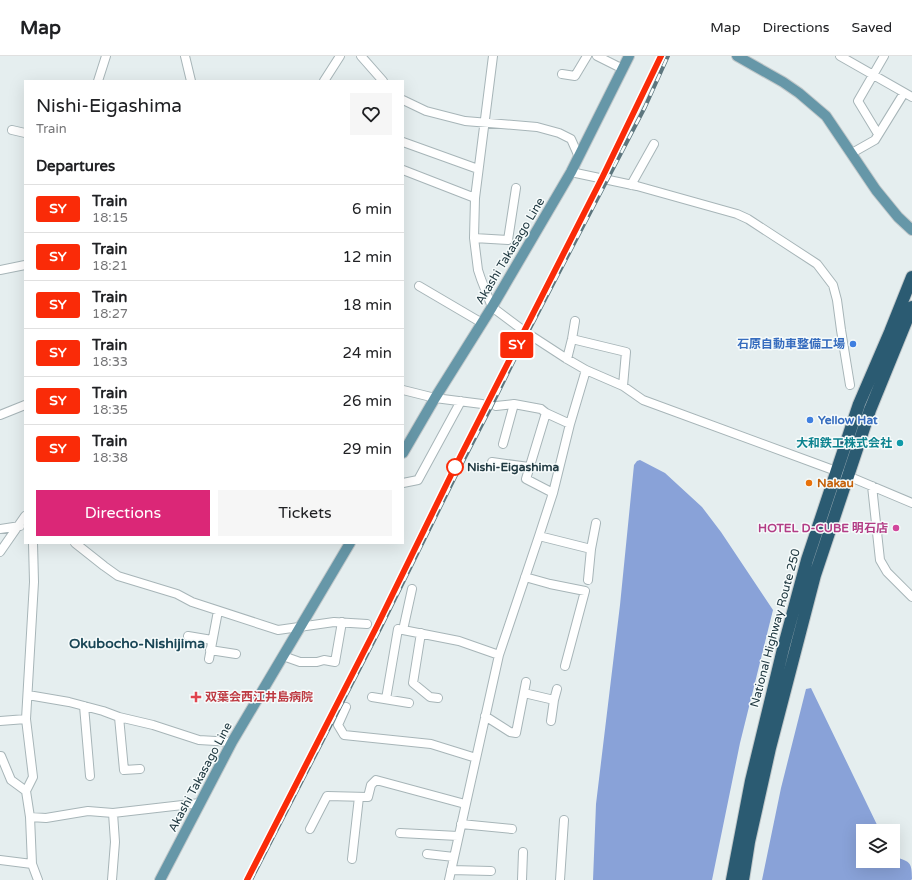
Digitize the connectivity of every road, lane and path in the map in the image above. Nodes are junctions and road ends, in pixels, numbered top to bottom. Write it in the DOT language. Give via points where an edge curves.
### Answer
graph roads {
  1 [pos="106,56"];
  2 [pos="185,56"];
  3 [pos="340,56"];
  4 [pos="361,56"];
  5 [pos="493,56"];
  6 [pos="587,56"];
  7 [pos="597,56"];
  8 [pos="629,56"];
  9 [pos="737,56"];
  10 [pos="840,56"];
  11 [pos="884,56"];
  12 [pos="623,69"];
  13 [pos="562,74"];
  14 [pos="873,75"];
  15 [pos="98,80"];
  16 [pos="191,80"];
  17 [pos="325,80"];
  18 [pos="382,80"];
  19 [pos="904,93"];
  20 [pos="912,97"];
  21 [pos="404,100"];
  22 [pos="484,123"];
  23 [pos="12,130"];
  24 [pos="24,133"];
  25 [pos="878,134"];
  26 [pos="404,142"];
  27 [pos="654,144"];
  28 [pos="852,154"];
  29 [pos="579,157"];
  30 [pos="478,169"];
  31 [pos="404,170"];
  32 [pos="571,172"];
  33 [pos="631,185"];
  34 [pos="516,188"];
  35 [pos="475,198"];
  36 [pos="912,230"];
  37 [pos="474,238"];
  38 [pos="24,265"];
  39 [pos="0,270"];
  40 [pos="912,277"];
  41 [pos="419,286"];
  42 [pos="492,307"];
  43 [pos="912,307"];
  44 [pos="575,321"];
  45 [pos="482,323"];
  46 [pos="572,339"];
  47 [pos="567,359"];
  48 [pos="586,370"];
  49 [pos="850,385"];
  50 [pos="623,386"];
  51 [pos="404,390"];
  52 [pos="435,398"];
  53 [pos="461,401"];
  54 [pos="482,404"];
  55 [pos="514,404"];
  56 [pos="24,405"];
  57 [pos="496,406"];
  58 [pos="546,413"];
  59 [pos="0,415"];
  60 [pos="570,424"];
  61 [pos="503,444"];
  62 [pos="404,448"];
  63 [pos="492,462"];
  64 [pos="529,467"];
  65 [pos="836,471"];
  66 [pos="848,476"];
  67 [pos="404,482"];
  68 [pos="872,486"];
  69 [pos="553,493"];
  70 [pos="912,503"];
  71 [pos="596,523"];
  72 [pos="22,526"];
  73 [pos="0,529"];
  74 [pos="539,536"];
  75 [pos="33,544"];
  76 [pos="76,544"];
  77 [pos="349,544"];
  78 [pos="591,549"];
  79 [pos="0,552"];
  80 [pos="526,577"];
  81 [pos="588,580"];
  82 [pos="412,589"];
  83 [pos="912,597"];
  84 [pos="218,611"];
  85 [pos="342,622"];
  86 [pos="367,624"];
  87 [pos="301,627"];
  88 [pos="403,630"];
  89 [pos="421,633"];
  90 [pos="188,636"];
  91 [pos="212,640"];
  92 [pos="210,650"];
  93 [pos="236,654"];
  94 [pos="499,655"];
  95 [pos="283,656"];
  96 [pos="209,659"];
  97 [pos="565,666"];
  98 [pos="526,682"];
  99 [pos="557,689"];
  100 [pos="524,693"];
  101 [pos="28,695"];
  102 [pos="372,697"];
  103 [pos="438,698"];
  104 [pos="386,699"];
  105 [pos="554,700"];
  106 [pos="409,703"];
  107 [pos="84,706"];
  108 [pos="346,707"];
  109 [pos="485,716"];
  110 [pos="119,717"];
  111 [pos="26,719"];
  112 [pos="0,721"];
  113 [pos="551,721"];
  114 [pos="232,742"];
  115 [pos="0,756"];
  116 [pos="476,758"];
  117 [pos="140,769"];
  118 [pos="90,776"];
  119 [pos="26,791"];
  120 [pos="359,797"];
  121 [pos="200,803"];
  122 [pos="465,804"];
  123 [pos="113,813"];
  124 [pos="30,817"];
  125 [pos="564,820"];
  126 [pos="461,824"];
  127 [pos="310,829"];
  128 [pos="512,829"];
  129 [pos="400,833"];
  130 [pos="458,836"];
  131 [pos="522,852"];
  132 [pos="427,854"];
  133 [pos="454,857"];
  134 [pos="352,859"];
  135 [pos="0,860"];
  136 [pos="32,864"];
  137 [pos="451,870"];
  138 [pos="491,871"];
  139 [pos="38,880"];
  140 [pos="112,880"];
  141 [pos="160,880"];
  142 [pos="449,880"];
  143 [pos="522,880"];
  144 [pos="560,880"];
  145 [pos="732,880"];
  146 [pos="743,880"];
  1 -- 15 [label="street"];
  2 -- 16 [label="street"];
  3 -- 17 [label="street"];
  4 -- 18 [label="street"];
  5 -- 22 [label="street"];
  6 -- 13 [label="street" via="575,76"];
  7 -- 12 [label="street"];
  8 -- 12 [label="main road, Akashi Takasago Line"];
  9 -- 28 [label="main road" via="783,82 826,116"];
  10 -- 14 [label="street"];
  11 -- 14 [label="street"];
  12 -- 29 [label="main road, Akashi Takasago Line"];
  14 -- 19 [label="street"];
  14 -- 25 [label="street" via="858,101"];
  19 -- 20 [label="street"];
  19 -- 25 [label="street"];
  21 -- 22 [label="street" via="426,111"];
  22 -- 29 [label="street" via="537,128 559,133 571,138"];
  22 -- 30 [label="street"];
  23 -- 24 [label="street"];
  25 -- 28 [label="street" via="875,140"];
  26 -- 30 [label="street"];
  27 -- 33 [label="street"];
  28 -- 36 [label="main road" via="876,190"];
  29 -- 32 [label="main road, Akashi Takasago Line"];
  30 -- 35 [label="street"];
  31 -- 35 [label="street"];
  32 -- 33 [label="street"];
  32 -- 42 [label="main road, Akashi Takasago Line"];
  33 -- 49 [label="street" via="737,214 817,264 833,285"];
  34 -- 37 [label="street" via="508,240"];
  35 -- 37 [label="street"];
  37 -- 42 [label="street" via="478,270"];
  38 -- 39 [label="street"];
  40 -- 65 [label="highway, National Highway Route 250" via="859,404"];
  41 -- 45 [label="street"];
  42 -- 45 [label="main road, Akashi Takasago Line"];
  42 -- 47 [label="street"];
  43 -- 66 [label="highway, National Highway Route 250" via="870,410"];
  44 -- 46 [label="street"];
  45 -- 52 [label="main road, Akashi Takasago Line"];
  46 -- 47 [label="street"];
  46 -- 50 [label="street" via="626,352"];
  47 -- 48 [label="street"];
  48 -- 50 [label="street"];
  48 -- 60 [label="street"];
  50 -- 65 [label="street" via="643,400"];
  51 -- 52 [label="street"];
  52 -- 53 [label="street"];
  52 -- 62 [label="main road, Akashi Takasago Line"];
  53 -- 54 [label="street"];
  53 -- 67 [label="street" via="418,480"];
  55 -- 57 [label="street"];
  55 -- 58 [label="street" via="541,409"];
  55 -- 61 [label="street"];
  56 -- 59 [label="street"];
  58 -- 60 [label="street"];
  58 -- 64 [label="street"];
  60 -- 69 [label="street"];
  63 -- 64 [label="street"];
  64 -- 69 [label="street" via="526,479"];
  65 -- 66 [label="street"];
  65 -- 145 [label="highway, National Highway Route 250" via="807,560 783,649 751,781"];
  66 -- 68 [label="street"];
  66 -- 146 [label="highway, National Highway Route 250" via="815,575 791,662 749,842"];
  68 -- 70 [label="street"];
  68 -- 83 [label="street" via="880,560 887,572"];
  69 -- 74 [label="street"];
  71 -- 78 [label="street"];
  72 -- 73 [label="street"];
  72 -- 79 [label="street"];
  74 -- 78 [label="street"];
  74 -- 80 [label="street"];
  75 -- 101 [label="street" via="34,582"];
  76 -- 84 [label="street" via="118,576 177,594"];
  77 -- 87 [label="main road, Akashi Takasago Line"];
  78 -- 81 [label="street"];
  80 -- 94 [label="street"];
  80 -- 97 [label="street" via="585,591"];
  82 -- 88 [label="street"];
  84 -- 87 [label="street" via="278,630"];
  84 -- 91 [label="street"];
  85 -- 86 [label="street"];
  85 -- 87 [label="street"];
  85 -- 95 [label="street" via="335,662 300,662"];
  87 -- 95 [label="main road, Akashi Takasago Line"];
  88 -- 89 [label="street"];
  88 -- 104 [label="street" via="398,629"];
  89 -- 94 [label="street" via="459,641"];
  89 -- 103 [label="street" via="413,682 430,697"];
  90 -- 91 [label="street"];
  91 -- 92 [label="street"];
  92 -- 93 [label="street"];
  92 -- 96 [label="street"];
  94 -- 109 [label="street"];
  95 -- 114 [label="main road, Akashi Takasago Line"];
  98 -- 100 [label="street"];
  99 -- 105 [label="street"];
  100 -- 105 [label="street"];
  100 -- 109 [label="street" via="516,733 510,732"];
  101 -- 107 [label="street"];
  101 -- 111 [label="street"];
  102 -- 104 [label="street"];
  104 -- 106 [label="street"];
  105 -- 113 [label="street"];
  107 -- 110 [label="street"];
  107 -- 118 [label="street"];
  108 -- 116 [label="street" via="338,725 344,735 431,744"];
  109 -- 116 [label="street"];
  110 -- 114 [label="street" via="199,740"];
  110 -- 117 [label="street" via="124,770"];
  111 -- 112 [label="street"];
  111 -- 119 [label="street" via="33,777"];
  114 -- 121 [label="main road, Akashi Takasago Line"];
  115 -- 119 [label="street" via="11,780"];
  116 -- 122 [label="street"];
  119 -- 124 [label="street"];
  120 -- 122 [label="street" via="368,797 371,785 376,780"];
  120 -- 127 [label="street" via="327,796"];
  120 -- 134 [label="street"];
  121 -- 123 [label="street"];
  121 -- 141 [label="main road, Akashi Takasago Line"];
  122 -- 126 [label="street"];
  123 -- 124 [label="street" via="88,811 46,818"];
  123 -- 140 [label="street" via="115,842"];
  124 -- 136 [label="street"];
  125 -- 144 [label="street"];
  126 -- 128 [label="street"];
  126 -- 130 [label="street"];
  129 -- 130 [label="street"];
  130 -- 133 [label="street"];
  131 -- 143 [label="street"];
  132 -- 133 [label="street"];
  133 -- 137 [label="street"];
  135 -- 136 [label="street"];
  136 -- 139 [label="street"];
  137 -- 138 [label="street"];
  137 -- 142 [label="street"];
}
